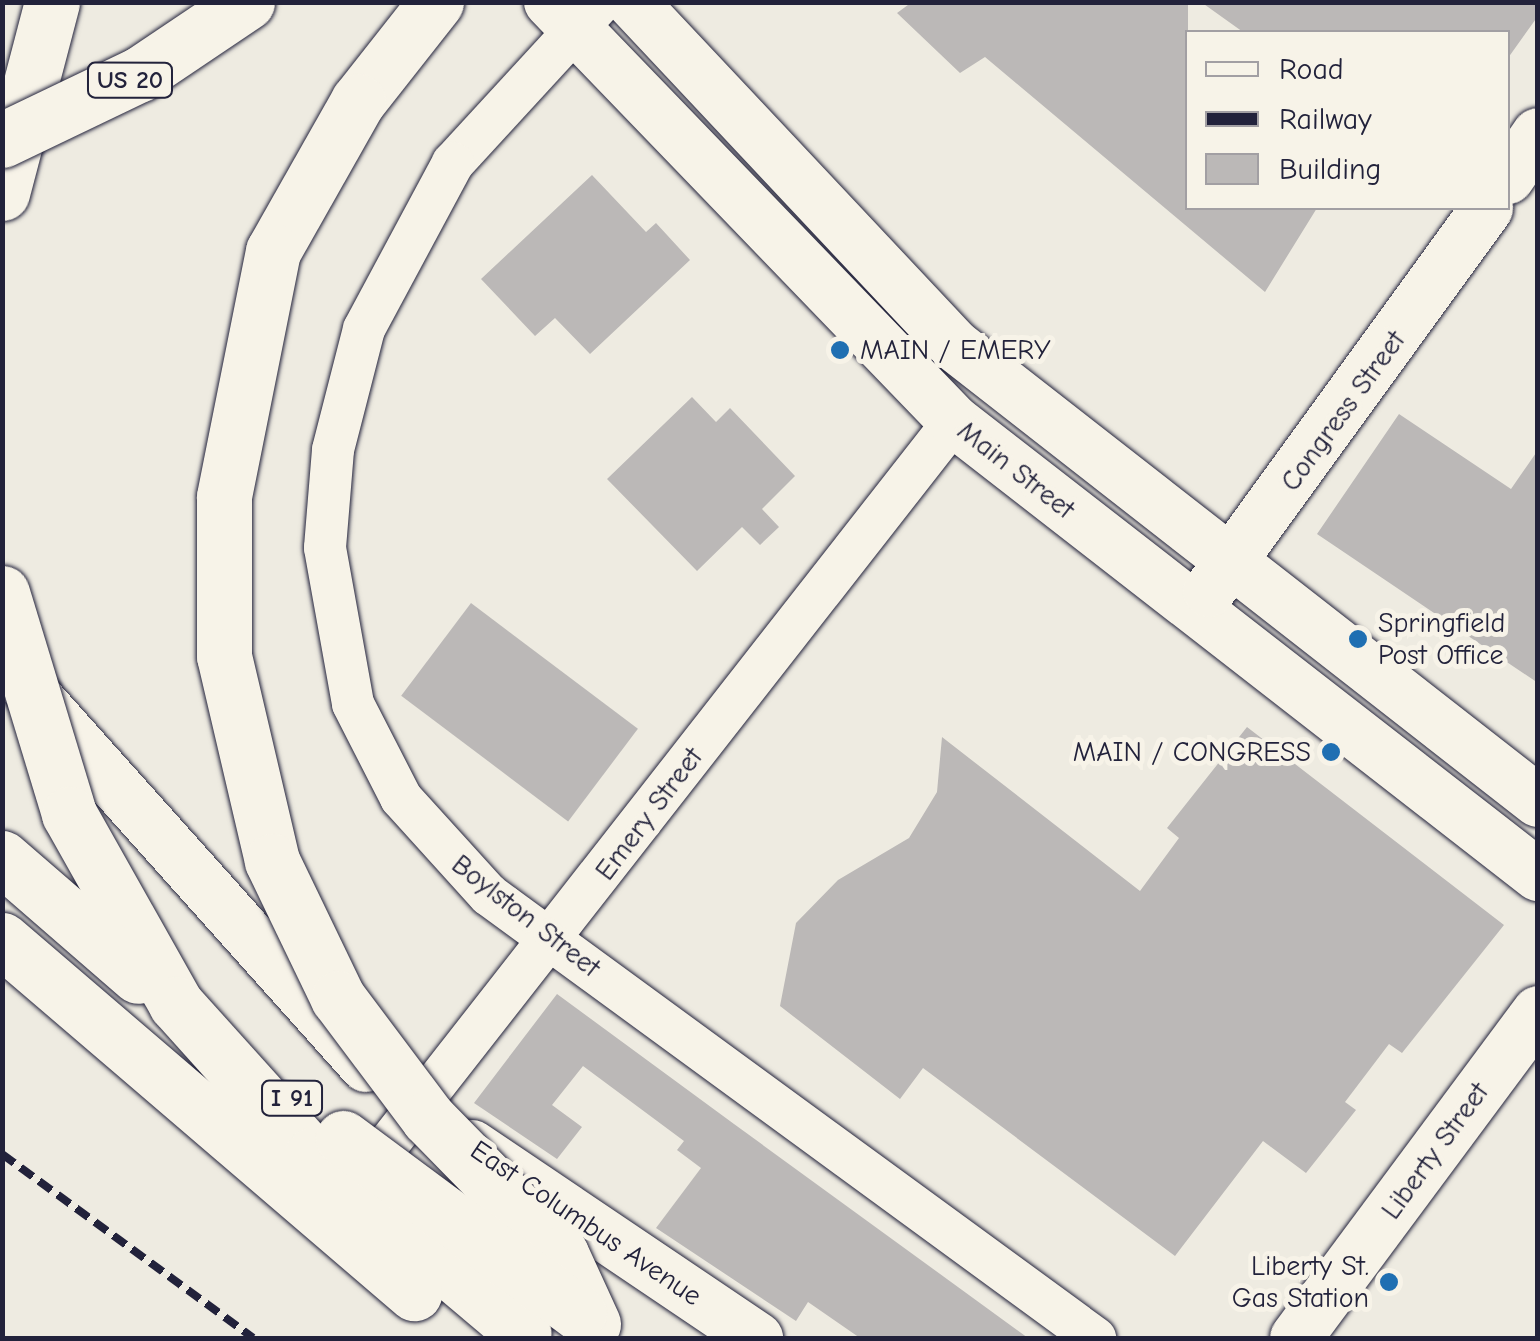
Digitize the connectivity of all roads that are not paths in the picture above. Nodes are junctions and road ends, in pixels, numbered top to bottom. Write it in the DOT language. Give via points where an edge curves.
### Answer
graph roads {
  1 [pos="52,2"];
  2 [pos="247,2"];
  3 [pos="436,2"];
  4 [pos="632,2"];
  5 [pos="575,11"];
  6 [pos="1538,134"];
  7 [pos="2,140"];
  8 [pos="1510,175"];
  9 [pos="2,193"];
  10 [pos="1486,210"];
  11 [pos="954,421"];
  12 [pos="1232,564"];
  13 [pos="2,594"];
  14 [pos="1194,610"];
  15 [pos="2,658"];
  16 [pos="1538,801"];
  17 [pos="2,819"];
  18 [pos="2,858"];
  19 [pos="1538,875"];
  20 [pos="2,940"];
  21 [pos="551,940"];
  22 [pos="2,962"];
  23 [pos="1538,1012"];
  24 [pos="300,1104"];
  25 [pos="416,1106"];
  26 [pos="531,1184"];
  27 [pos="342,1204"];
  28 [pos="469,1318"];
  29 [pos="603,1331"];
  30 [pos="520,1338"];
  31 [pos="530,1338"];
  32 [pos="757,1338"];
  33 [pos="1095,1338"];
  34 [pos="1296,1338"];
  1 -- 9 [label="highway"];
  2 -- 7 [label="highway, US 20, bridge" via="140,74"];
  3 -- 29 [label="highway, bridge" via="358,101 273,251 224,497 224,656 256,811 329,982 418,1106 560,1254"];
  4 -- 12 [label="main road" via="914,309"];
  5 -- 11 [label="main road, Main Street"];
  5 -- 21 [label="street, Boylston Street" via="480,127 405,241 347,384 325,548 342,669 381,765 458,867"];
  6 -- 8 [label="main road"];
  10 -- 12 [label="main road, Congress Street"];
  11 -- 14 [label="main road, Main Street"];
  11 -- 21 [label="street, Emery Street"];
  12 -- 14 [label="main road, Congress Street"];
  12 -- 16 [label="main road"];
  13 -- 31 [label="highway, bridge" via="68,814 176,1004 312,1155"];
  14 -- 19 [label="main road, Main Street"];
  15 -- 25 [label="main road, East Columbus Avenue" via="272,968"];
  17 -- 24 [label="highway, bridge"];
  18 -- 24 [label="highway, I 91, bridge"];
  20 -- 28 [label="highway, I 91, bridge" via="238,1150"];
  21 -- 25 [label="street, Emery Street"];
  21 -- 33 [label="street, Boylston Street"];
  22 -- 27 [label="main road"];
  23 -- 34 [label="main road, Liberty Street"];
  24 -- 29 [label="highway, I 91, bridge"];
  25 -- 26 [label="main road, East Columbus Avenue"];
  25 -- 27 [label="street, Emery Street"];
  26 -- 28 [label="main road" via="490,1191 460,1218 450,1258"];
  26 -- 32 [label="main road, East Columbus Avenue"];
  27 -- 28 [label="main road"];
  28 -- 30 [label="main road"];
}
